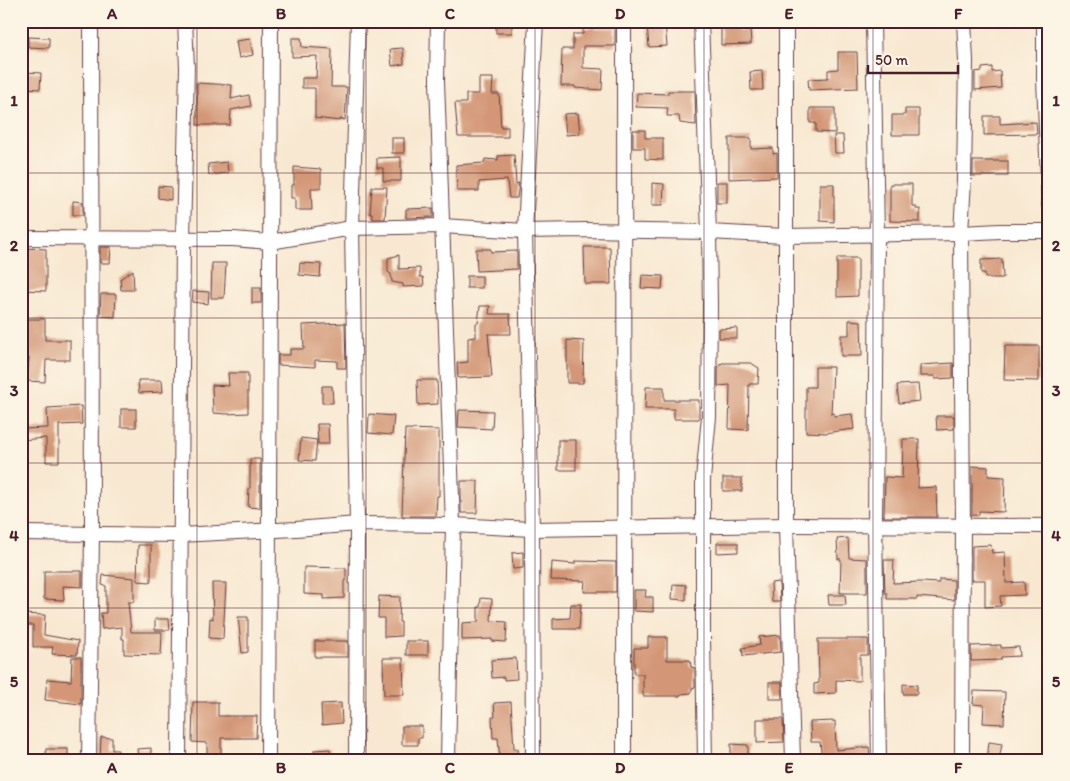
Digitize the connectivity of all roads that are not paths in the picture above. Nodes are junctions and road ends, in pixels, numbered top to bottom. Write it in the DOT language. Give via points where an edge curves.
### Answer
graph roads {
  1 [pos="91,21"];
  2 [pos="184,21"];
  3 [pos="271,21"];
  4 [pos="358,21"];
  5 [pos="438,21"];
  6 [pos="536,21"];
  7 [pos="624,21"];
  8 [pos="700,21"];
  9 [pos="786,21"];
  10 [pos="873,21"];
  11 [pos="964,21"];
  12 [pos="1044,21"];
  13 [pos="1049,205"];
  14 [pos="442,226"];
  15 [pos="352,228"];
  16 [pos="525,231"];
  17 [pos="623,231"];
  18 [pos="709,232"];
  19 [pos="1049,232"];
  20 [pos="878,234"];
  21 [pos="961,234"];
  22 [pos="785,236"];
  23 [pos="21,238"];
  24 [pos="92,238"];
  25 [pos="183,239"];
  26 [pos="270,242"];
  27 [pos="357,524"];
  28 [pos="453,524"];
  29 [pos="786,525"];
  30 [pos="875,525"];
  31 [pos="964,525"];
  32 [pos="704,526"];
  33 [pos="1049,526"];
  34 [pos="626,528"];
  35 [pos="532,529"];
  36 [pos="269,531"];
  37 [pos="21,533"];
  38 [pos="92,534"];
  39 [pos="179,535"];
  40 [pos="88,760"];
  41 [pos="179,760"];
  42 [pos="268,760"];
  43 [pos="356,760"];
  44 [pos="448,760"];
  45 [pos="533,760"];
  46 [pos="624,760"];
  47 [pos="705,760"];
  48 [pos="792,760"];
  49 [pos="879,760"];
  50 [pos="962,760"];
  1 -- 24 [label="street"];
  2 -- 25 [label="street" via="187,68"];
  3 -- 26 [label="street"];
  4 -- 15 [label="street"];
  5 -- 14 [label="street"];
  6 -- 16 [label="street"];
  7 -- 17 [label="street"];
  8 -- 18 [label="street"];
  9 -- 22 [label="street"];
  10 -- 20 [label="street"];
  11 -- 21 [label="street" via="966,71"];
  12 -- 13 [label="street"];
  14 -- 15 [label="street"];
  14 -- 16 [label="street"];
  14 -- 28 [label="street"];
  15 -- 26 [label="street"];
  15 -- 27 [label="street"];
  16 -- 17 [label="street"];
  16 -- 35 [label="street"];
  17 -- 18 [label="street"];
  17 -- 34 [label="street"];
  18 -- 22 [label="street"];
  18 -- 32 [label="street" via="709,417 703,479"];
  19 -- 21 [label="street"];
  20 -- 21 [label="street"];
  20 -- 22 [label="street"];
  20 -- 30 [label="street"];
  21 -- 31 [label="street"];
  22 -- 29 [label="street"];
  23 -- 24 [label="street"];
  24 -- 25 [label="street"];
  24 -- 38 [label="street"];
  25 -- 26 [label="street"];
  25 -- 39 [label="street"];
  26 -- 36 [label="street"];
  27 -- 28 [label="street"];
  27 -- 36 [label="street"];
  27 -- 43 [label="street"];
  28 -- 35 [label="street"];
  28 -- 44 [label="street"];
  29 -- 30 [label="street"];
  29 -- 32 [label="street"];
  29 -- 48 [label="street"];
  30 -- 31 [label="street"];
  30 -- 49 [label="street"];
  31 -- 33 [label="street"];
  31 -- 50 [label="street"];
  32 -- 34 [label="street"];
  32 -- 47 [label="street"];
  34 -- 35 [label="street"];
  34 -- 46 [label="street"];
  35 -- 45 [label="street"];
  36 -- 39 [label="street"];
  36 -- 42 [label="street"];
  37 -- 38 [label="street"];
  38 -- 39 [label="street"];
  38 -- 40 [label="street"];
  39 -- 41 [label="street"];
}
